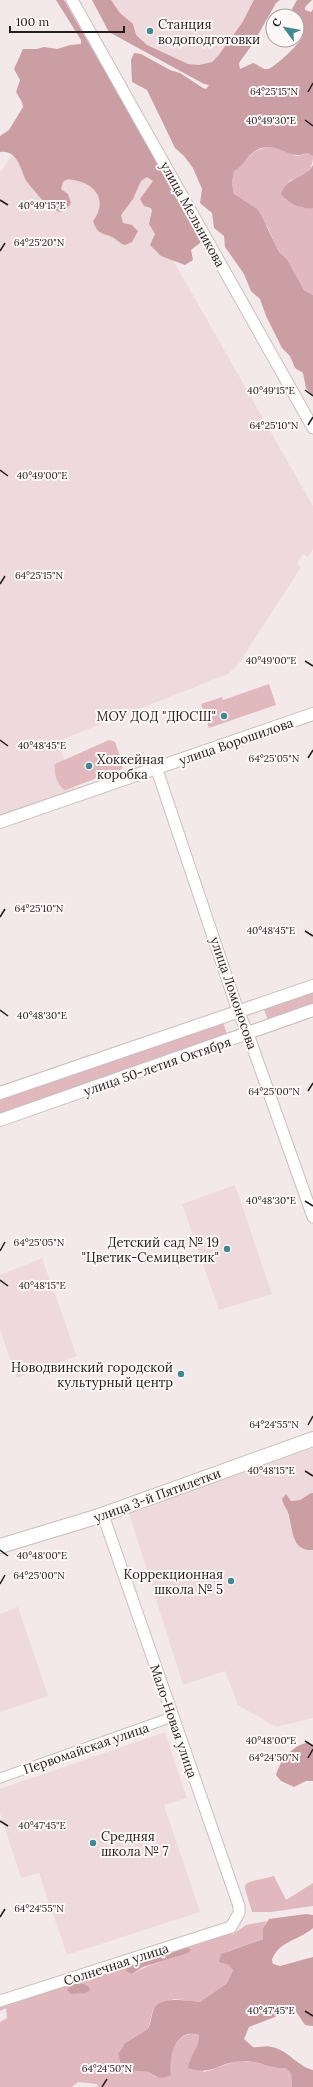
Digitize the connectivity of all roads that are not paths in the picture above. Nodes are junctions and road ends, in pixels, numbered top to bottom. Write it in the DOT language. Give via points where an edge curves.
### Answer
graph roads {
  1 [pos="72,0"];
  2 [pos="313,428"];
  3 [pos="313,714"];
  4 [pos="156,767"];
  5 [pos="0,822"];
  6 [pos="313,986"];
  7 [pos="313,1010"];
  8 [pos="238,1011"];
  9 [pos="248,1034"];
  10 [pos="0,1093"];
  11 [pos="0,1120"];
  12 [pos="313,1217"];
  13 [pos="313,1439"];
  14 [pos="103,1515"];
  15 [pos="0,1546"];
  16 [pos="172,1717"];
  17 [pos="0,1778"];
  18 [pos="231,1927"];
  19 [pos="0,2002"];
  1 -- 2 [label="street, улица Мельникова"];
  3 -- 4 [label="main road, улица Ворошилова"];
  4 -- 5 [label="main road, улица Ворошилова"];
  4 -- 8 [label="street, улица Ломоносова"];
  6 -- 8 [label="main road, улица 50-летия Октября"];
  7 -- 9 [label="main road, улица 50-летия Октября"];
  8 -- 9 [label="street, улица Ломоносова"];
  8 -- 10 [label="main road, улица 50-летия Октября"];
  9 -- 11 [label="main road, улица 50-летия Октября"];
  9 -- 12 [label="street, улица Ломоносова"];
  13 -- 14 [label="main road, улица 3-й Пятилетки"];
  14 -- 15 [label="main road, улица 3-й Пятилетки"];
  14 -- 16 [label="street, Мало-Новая улица"];
  16 -- 17 [label="street, Первомайская улица"];
  16 -- 18 [label="street, Мало-Новая улица" via="239,1906 239,1913"];
  18 -- 19 [label="street, Солнечная улица"];
}
